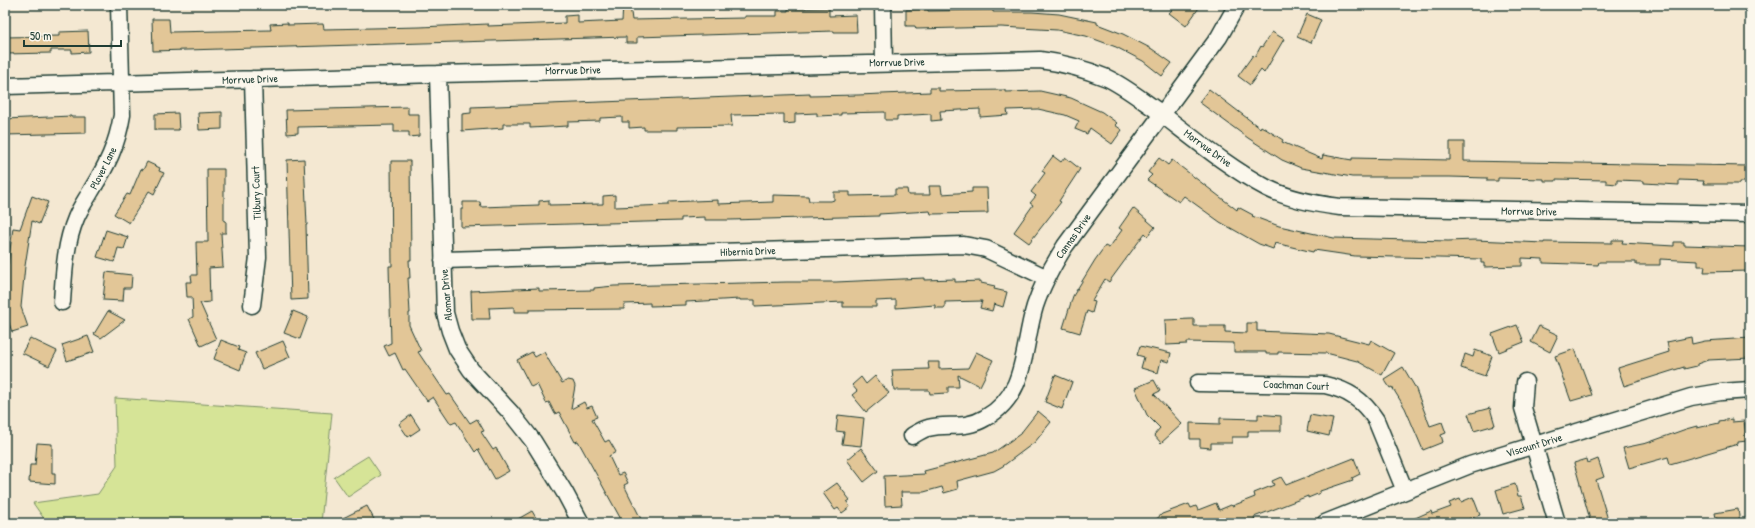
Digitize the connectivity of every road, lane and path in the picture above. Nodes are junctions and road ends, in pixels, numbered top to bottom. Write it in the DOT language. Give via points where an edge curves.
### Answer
graph roads {
  1 [pos="119,5"];
  2 [pos="883,5"];
  3 [pos="1237,5"];
  4 [pos="884,62"];
  5 [pos="438,74"];
  6 [pos="253,80"];
  7 [pos="121,83"];
  8 [pos="5,86"];
  9 [pos="1162,114"];
  10 [pos="1750,214"];
  11 [pos="443,260"];
  12 [pos="1047,278"];
  13 [pos="62,302"];
  14 [pos="252,305"];
  15 [pos="1525,382"];
  16 [pos="1198,383"];
  17 [pos="1750,390"];
  18 [pos="912,436"];
  19 [pos="1535,445"];
  20 [pos="1405,491"];
  21 [pos="581,523"];
  22 [pos="1325,523"];
  23 [pos="1558,523"];
  1 -- 7 [label="street, Plover Lane"];
  2 -- 4 [label="street"];
  3 -- 9 [label="street, Cannas Drive" via="1219,37"];
  4 -- 5 [label="street, Morrvue Drive"];
  4 -- 9 [label="street, Morrvue Drive" via="1015,59 1062,63 1108,79"];
  5 -- 6 [label="street, Morrvue Drive"];
  5 -- 11 [label="street, Alomar Drive"];
  6 -- 7 [label="street, Morrvue Drive"];
  6 -- 14 [label="street, Tilbury Court" via="258,257"];
  7 -- 8 [label="street, Morrvue Drive"];
  7 -- 13 [label="street, Plover Lane" via="122,115 119,133 114,150 77,216 70,234"];
  9 -- 10 [label="street, Morrvue Drive" via="1247,176 1268,188 1315,204 1340,208"];
  9 -- 12 [label="street, Cannas Drive" via="1065,246"];
  11 -- 12 [label="street, Hibernia Drive" via="964,246 986,249"];
  11 -- 21 [label="street, Alomar Drive" via="445,313 457,349 471,370 533,441"];
  12 -- 18 [label="street, Cannas Drive" via="1036,305 1020,374 1007,401 993,413 972,424 928,428"];
  15 -- 19 [label="street" via="1523,408"];
  16 -- 20 [label="street, Coachman Court" via="1326,385 1350,393 1369,409 1376,420"];
  17 -- 19 [label="street, Viscount Drive" via="1691,398"];
  19 -- 20 [label="street, Viscount Drive" via="1470,465"];
  19 -- 23 [label="street"];
  20 -- 22 [label="street, Viscount Drive"];
}
